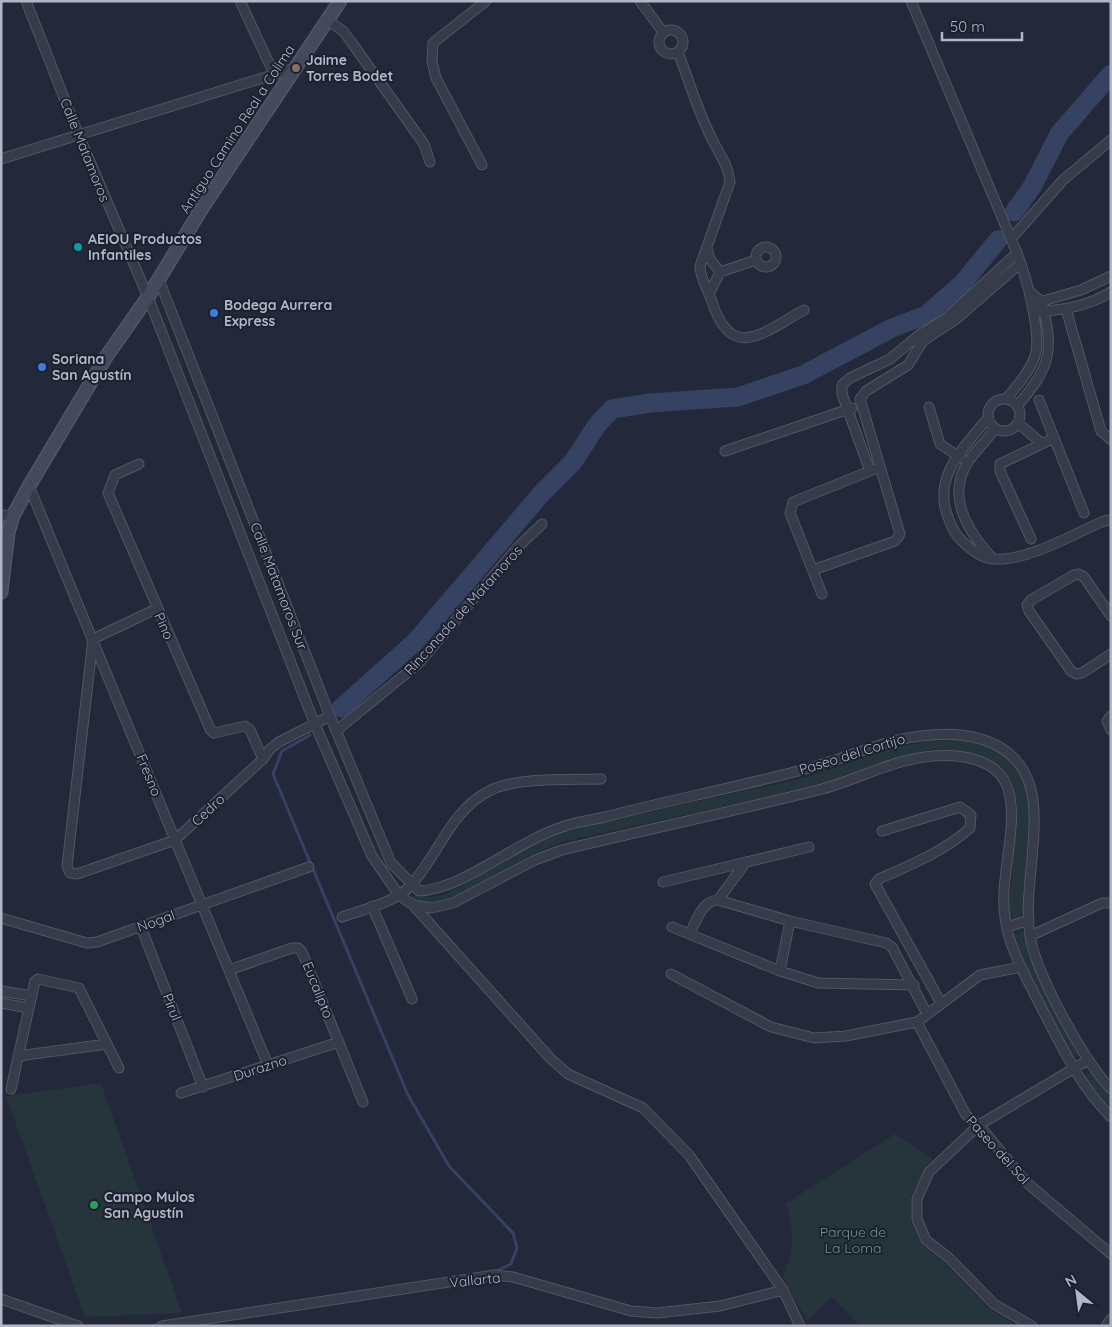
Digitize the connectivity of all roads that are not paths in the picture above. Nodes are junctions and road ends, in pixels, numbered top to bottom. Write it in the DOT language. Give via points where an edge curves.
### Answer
graph roads {
  1 [pos="26,1"];
  2 [pos="240,1"];
  3 [pos="340,1"];
  4 [pos="486,1"];
  5 [pos="640,1"];
  6 [pos="911,1"];
  7 [pos="327,20"];
  8 [pos="663,32"];
  9 [pos="678,52"];
  10 [pos="295,68"];
  11 [pos="274,74"];
  12 [pos="79,136"];
  13 [pos="1111,140"];
  14 [pos="1,158"];
  15 [pos="430,162"];
  16 [pos="482,165"];
  17 [pos="1011,238"];
  18 [pos="707,248"];
  19 [pos="1017,254"];
  20 [pos="756,260"];
  21 [pos="1021,263"];
  22 [pos="720,272"];
  23 [pos="1111,276"];
  24 [pos="159,280"];
  25 [pos="1029,292"];
  26 [pos="1111,292"];
  27 [pos="709,294"];
  28 [pos="148,297"];
  29 [pos="1042,302"];
  30 [pos="1032,308"];
  31 [pos="1066,309"];
  32 [pos="804,310"];
  33 [pos="1044,311"];
  34 [pos="1007,398"];
  35 [pos="1039,400"];
  36 [pos="1018,405"];
  37 [pos="861,406"];
  38 [pos="929,407"];
  39 [pos="848,409"];
  40 [pos="988,418"];
  41 [pos="1018,423"];
  42 [pos="995,429"];
  43 [pos="1054,438"];
  44 [pos="1111,440"];
  45 [pos="1041,443"];
  46 [pos="226,450"];
  47 [pos="725,451"];
  48 [pos="957,456"];
  49 [pos="209,457"];
  50 [pos="968,462"];
  51 [pos="139,464"];
  52 [pos="880,468"];
  53 [pos="870,471"];
  54 [pos="29,486"];
  55 [pos="1084,512"];
  56 [pos="7,515"];
  57 [pos="1108,520"];
  58 [pos="542,524"];
  59 [pos="1032,539"];
  60 [pos="994,559"];
  61 [pos="813,570"];
  62 [pos="1,592"];
  63 [pos="822,594"];
  64 [pos="156,609"];
  65 [pos="1111,616"];
  66 [pos="93,640"];
  67 [pos="1111,654"];
  68 [pos="330,716"];
  69 [pos="1111,716"];
  70 [pos="314,722"];
  71 [pos="1111,730"];
  72 [pos="336,731"];
  73 [pos="263,760"];
  74 [pos="601,779"];
  75 [pos="882,831"];
  76 [pos="175,840"];
  77 [pos="809,847"];
  78 [pos="746,862"];
  79 [pos="309,867"];
  80 [pos="663,882"];
  81 [pos="411,885"];
  82 [pos="399,895"];
  83 [pos="718,900"];
  84 [pos="1111,903"];
  85 [pos="202,905"];
  86 [pos="413,905"];
  87 [pos="372,906"];
  88 [pos="342,917"];
  89 [pos="1,918"];
  90 [pos="1029,920"];
  91 [pos="790,921"];
  92 [pos="141,927"];
  93 [pos="672,927"];
  94 [pos="1007,927"];
  95 [pos="690,934"];
  96 [pos="1030,936"];
  97 [pos="1021,967"];
  98 [pos="229,970"];
  99 [pos="780,971"];
  100 [pos="671,974"];
  101 [pos="914,985"];
  102 [pos="1,991"];
  103 [pos="32,996"];
  104 [pos="412,998"];
  105 [pos="1,1003"];
  106 [pos="941,1003"];
  107 [pos="29,1008"];
  108 [pos="927,1014"];
  109 [pos="917,1022"];
  110 [pos="338,1042"];
  111 [pos="107,1044"];
  112 [pos="18,1056"];
  113 [pos="1088,1060"];
  114 [pos="268,1065"];
  115 [pos="120,1068"];
  116 [pos="1073,1068"];
  117 [pos="203,1086"];
  118 [pos="11,1089"];
  119 [pos="1111,1089"];
  120 [pos="182,1094"];
  121 [pos="363,1102"];
  122 [pos="1111,1117"];
  123 [pos="979,1125"];
  124 [pos="1111,1254"];
  125 [pos="783,1290"];
  126 [pos="1,1299"];
  127 [pos="1111,1319"];
  128 [pos="78,1326"];
  129 [pos="162,1326"];
  130 [pos="800,1326"];
  131 [pos="1032,1326"];
  132 [pos="1106,1326"];
  1 -- 12 [label="street, Calle Matamoros"];
  2 -- 11 [label="street"];
  3 -- 7 [label="main road, Antiguo Camino Real a Colima"];
  4 -- 16 [label="street" via="433,43 432,61 436,78"];
  5 -- 8 [label="street"];
  6 -- 17 [label="street"];
  7 -- 10 [label="main road, Antiguo Camino Real a Colima"];
  7 -- 15 [label="street" via="343,31 352,43 424,144"];
  8 -- 9 [label="street" via="672,30 680,35 683,44"];
  8 -- 9 [label="street" via="658,40 660,48 668,54"];
  9 -- 18 [label="street" via="712,139 729,172 730,182"];
  10 -- 11 [label="street"];
  10 -- 24 [label="main road, Antiguo Camino Real a Colima" via="202,208"];
  11 -- 12 [label="street"];
  12 -- 14 [label="street"];
  12 -- 28 [label="street, Calle Matamoros"];
  13 -- 17 [label="street" via="1063,180"];
  17 -- 19 [label="street"];
  18 -- 22 [label="street" via="710,259"];
  18 -- 27 [label="street" via="700,276"];
  19 -- 21 [label="street"];
  19 -- 39 [label="street" via="945,319 890,359 842,385"];
  20 -- 22 [label="street"];
  21 -- 25 [label="street"];
  21 -- 37 [label="street" via="955,320 923,341 908,365 866,391 860,399"];
  22 -- 27 [label="street"];
  23 -- 29 [label="street" via="1081,290"];
  24 -- 28 [label="main road, Antiguo Camino Real a Colima"];
  24 -- 46 [label="street, Calle Matamoros Sur"];
  25 -- 29 [label="street"];
  25 -- 30 [label="street"];
  26 -- 31 [label="street" via="1096,302"];
  27 -- 32 [label="street" via="717,317 734,338 758,335"];
  28 -- 49 [label="street, Calle Matamoros Sur"];
  28 -- 54 [label="main road, Antiguo Camino Real a Colima" via="106,357"];
  29 -- 30 [label="street"];
  29 -- 33 [label="street"];
  30 -- 33 [label="street"];
  30 -- 34 [label="street" via="1037,342 1035,356"];
  31 -- 33 [label="street"];
  31 -- 44 [label="street" via="1101,432"];
  33 -- 36 [label="street" via="1049,358 1033,388"];
  34 -- 36 [label="street"];
  34 -- 40 [label="street" via="995,401"];
  35 -- 43 [label="street"];
  36 -- 41 [label="street" via="1021,417"];
  37 -- 39 [label="street"];
  37 -- 52 [label="street"];
  38 -- 48 [label="street" via="940,444"];
  39 -- 47 [label="street"];
  39 -- 53 [label="street"];
  40 -- 42 [label="street"];
  40 -- 48 [label="street"];
  41 -- 42 [label="street" via="1008,431"];
  41 -- 45 [label="street"];
  42 -- 50 [label="street"];
  43 -- 45 [label="street"];
  43 -- 55 [label="street"];
  45 -- 59 [label="street" via="1000,464"];
  46 -- 49 [label="street"];
  46 -- 68 [label="street, Calle Matamoros Sur"];
  48 -- 50 [label="street"];
  48 -- 60 [label="street" via="943,487 945,509 957,536 983,557"];
  49 -- 70 [label="street, Calle Matamoros Sur"];
  50 -- 60 [label="street" via="960,488 962,515 970,532"];
  51 -- 64 [label="street, Pino" via="115,475 108,493"];
  52 -- 53 [label="street"];
  52 -- 61 [label="street" via="900,534 895,541"];
  53 -- 61 [label="street" via="793,502 790,513"];
  54 -- 56 [label="main road, Antiguo Camino Real a Colima"];
  54 -- 66 [label="street, Fresno"];
  56 -- 62 [label="main road, Antiguo Camino Real a Colima"];
  57 -- 60 [label="street" via="1054,544 1017,556"];
  58 -- 72 [label="street, Rinconada de Matamoros" via="517,548 419,664"];
  61 -- 63 [label="street"];
  64 -- 66 [label="street"];
  64 -- 73 [label="street, Pino" via="210,729 220,734 245,726 250,730"];
  65 -- 67 [label="street" via="1079,574 1031,600 1028,605 1028,611 1076,674"];
  66 -- 76 [label="street, Fresno"];
  66 -- 76 [label="street, Cedro" via="67,866 70,873 77,874"];
  68 -- 70 [label="street, Cedro"];
  68 -- 72 [label="street, Calle Matamoros Sur"];
  69 -- 71 [label="street" via="1107,720"];
  70 -- 73 [label="street, Cedro" via="279,742"];
  70 -- 82 [label="street, Calle Matamoros Sur" via="372,856"];
  72 -- 81 [label="street, Calle Matamoros Sur" via="391,864"];
  73 -- 76 [label="street, Cedro"];
  74 -- 81 [label="street" via="539,781 493,789 478,797 458,815"];
  75 -- 106 [label="street" via="960,807 971,815 970,828 964,834 918,861 879,878 875,884"];
  76 -- 85 [label="street, Fresno"];
  77 -- 78 [label="street"];
  78 -- 80 [label="street"];
  78 -- 83 [label="street"];
  79 -- 85 [label="street, Nogal"];
  81 -- 82 [label="street"];
  81 -- 90 [label="street, Paseo del Cortijo" via="419,891 446,887 524,843 563,826 810,768 911,736 966,735 986,739 1012,755 1033,794"];
  82 -- 86 [label="street, Calle Matamoros Sur"];
  82 -- 87 [label="street"];
  83 -- 91 [label="street"];
  83 -- 95 [label="street" via="705,904"];
  84 -- 96 [label="street" via="1102,903"];
  85 -- 92 [label="street, Nogal"];
  85 -- 98 [label="street, Fresno"];
  86 -- 94 [label="street, Paseo del Cortijo" via="431,908 452,903 535,860 562,850 823,788 906,760 965,756 999,773 1007,785 1012,803 1004,892"];
  86 -- 125 [label="street, Calle Matamoros Sur" via="568,1074 643,1108 655,1118 702,1170"];
  87 -- 88 [label="street"];
  87 -- 104 [label="street"];
  89 -- 92 [label="street, Nogal" via="87,943"];
  90 -- 94 [label="street"];
  90 -- 96 [label="street, Paseo del Cortijo"];
  91 -- 99 [label="street"];
  91 -- 101 [label="street" via="886,943 892,947"];
  92 -- 117 [label="street, Pirul"];
  93 -- 95 [label="street"];
  94 -- 97 [label="street, Paseo del Cortijo"];
  95 -- 99 [label="street"];
  96 -- 113 [label="street, Paseo del Cortijo" via="1040,965"];
  97 -- 106 [label="street" via="980,975"];
  97 -- 116 [label="street, Paseo del Cortijo"];
  98 -- 110 [label="street, Eucalipto" via="298,948"];
  98 -- 114 [label="street, Fresno"];
  99 -- 101 [label="street" via="818,983"];
  100 -- 109 [label="street" via="792,1034 814,1038 846,1036"];
  101 -- 108 [label="street"];
  102 -- 103 [label="street"];
  103 -- 107 [label="street"];
  103 -- 111 [label="street" via="35,981 40,979 76,986"];
  105 -- 107 [label="street"];
  106 -- 108 [label="street"];
  107 -- 112 [label="street"];
  108 -- 109 [label="street"];
  109 -- 123 [label="street, Paseo del Sol" via="966,1114"];
  110 -- 114 [label="street, Durazno"];
  110 -- 121 [label="street, Eucalipto"];
  111 -- 112 [label="street"];
  111 -- 115 [label="street"];
  112 -- 118 [label="street"];
  113 -- 116 [label="street"];
  113 -- 119 [label="street, Paseo del Cortijo"];
  114 -- 117 [label="street, Durazno"];
  116 -- 122 [label="street, Paseo del Cortijo" via="1090,1095"];
  116 -- 123 [label="street"];
  117 -- 120 [label="street, Durazno"];
  123 -- 124 [label="street, Paseo del Sol" via="1026,1182"];
  123 -- 131 [label="street" via="929,1172 917,1199 917,1219 926,1240 948,1257 994,1304"];
  125 -- 129 [label="street, Vallarta" via="720,1306 657,1313 631,1311 513,1277 494,1275"];
  125 -- 130 [label="street, Calle Matamoros Sur"];
  126 -- 128 [label="street"];
  127 -- 132 [label="street"];
}
